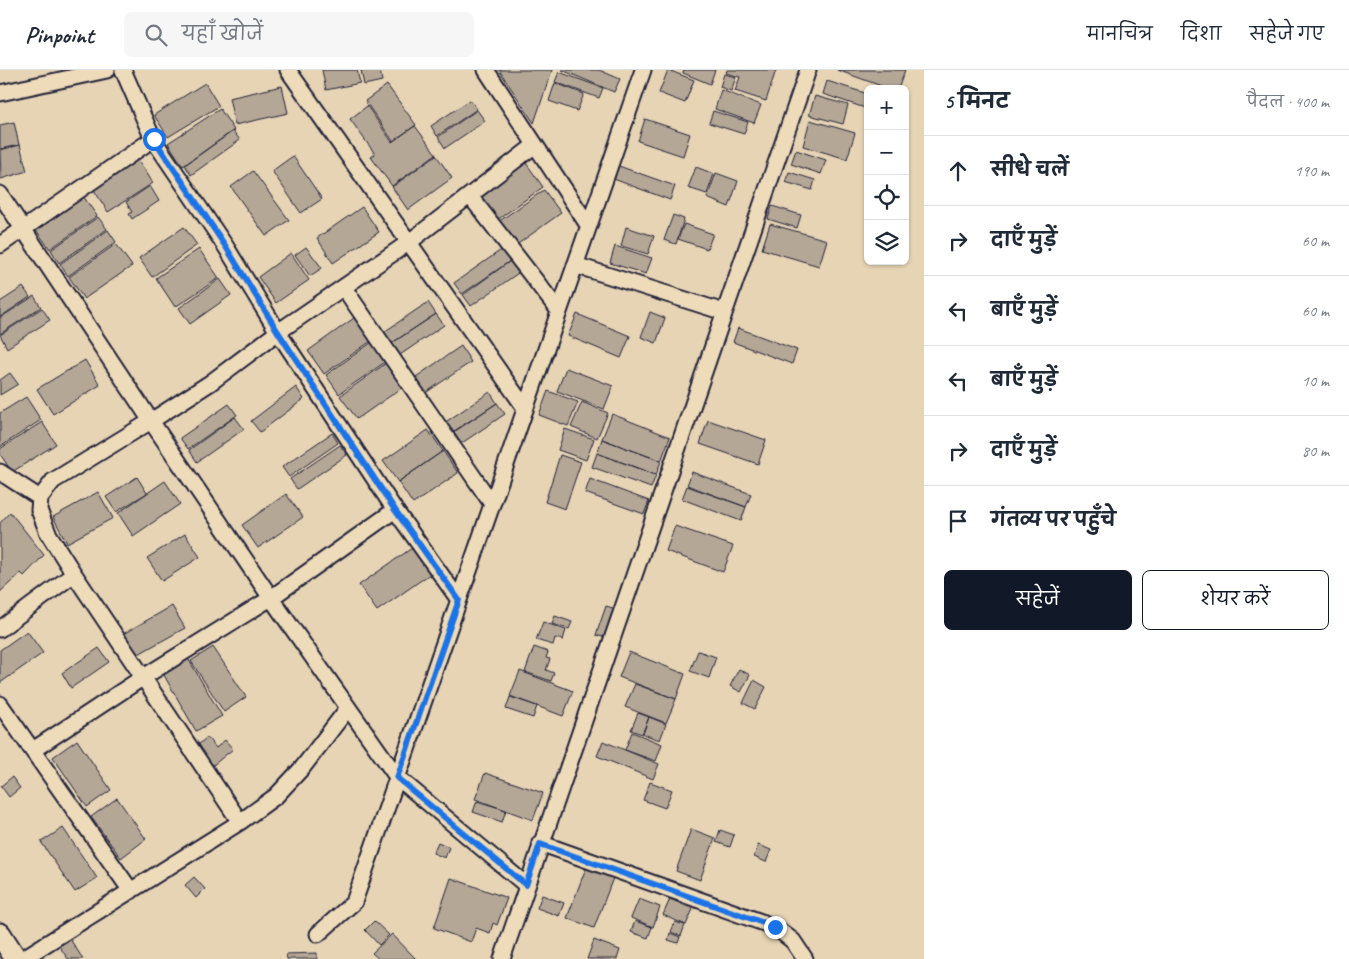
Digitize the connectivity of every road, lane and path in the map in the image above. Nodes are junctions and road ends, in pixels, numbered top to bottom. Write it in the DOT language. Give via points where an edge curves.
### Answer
graph roads {
  1 [pos="108,70"];
  2 [pos="123,70"];
  3 [pos="288,70"];
  4 [pos="486,70"];
  5 [pos="643,70"];
  6 [pos="808,70"];
  7 [pos="0,93"];
  8 [pos="154,139"];
  9 [pos="535,145"];
  10 [pos="0,194"];
  11 [pos="470,196"];
  12 [pos="588,225"];
  13 [pos="23,230"];
  14 [pos="408,243"];
  15 [pos="0,245"];
  16 [pos="575,265"];
  17 [pos="344,288"];
  18 [pos="559,311"];
  19 [pos="724,312"];
  20 [pos="278,332"];
  21 [pos="525,408"];
  22 [pos="151,421"];
  23 [pos="0,472"];
  24 [pos="40,498"];
  25 [pos="492,504"];
  26 [pos="395,510"];
  27 [pos="74,574"];
  28 [pos="271,598"];
  29 [pos="459,600"];
  30 [pos="0,629"];
  31 [pos="142,678"];
  32 [pos="0,704"];
  33 [pos="348,708"];
  34 [pos="32,750"];
  35 [pos="397,778"];
  36 [pos="240,822"];
  37 [pos="540,844"];
  38 [pos="526,885"];
  39 [pos="131,891"];
  40 [pos="0,934"];
  41 [pos="318,934"];
  42 [pos="16,959"];
  43 [pos="22,959"];
  44 [pos="502,959"];
  45 [pos="805,959"];
  1 -- 7 [label="street"];
  2 -- 8 [label="street"];
  3 -- 14 [label="street"];
  4 -- 9 [label="street"];
  5 -- 12 [label="street"];
  6 -- 19 [label="street"];
  8 -- 13 [label="street"];
  8 -- 20 [label="street"];
  9 -- 11 [label="street"];
  9 -- 12 [label="street"];
  10 -- 13 [label="street"];
  11 -- 14 [label="street"];
  11 -- 18 [label="street"];
  12 -- 16 [label="street"];
  13 -- 15 [label="street"];
  13 -- 22 [label="street"];
  14 -- 17 [label="street"];
  14 -- 21 [label="street"];
  16 -- 18 [label="street"];
  16 -- 19 [label="street"];
  17 -- 20 [label="street"];
  17 -- 25 [label="street"];
  18 -- 21 [label="street"];
  19 -- 37 [label="street"];
  20 -- 22 [label="street" via="210,383"];
  20 -- 26 [label="street"];
  21 -- 25 [label="street"];
  22 -- 24 [label="street" via="52,481"];
  22 -- 28 [label="street"];
  23 -- 24 [label="street"];
  24 -- 27 [label="street" via="39,510 48,533"];
  25 -- 29 [label="street"];
  26 -- 28 [label="street"];
  26 -- 29 [label="street"];
  27 -- 30 [label="street"];
  27 -- 31 [label="street"];
  28 -- 31 [label="street"];
  28 -- 33 [label="street"];
  29 -- 35 [label="street"];
  31 -- 34 [label="street"];
  31 -- 36 [label="street"];
  32 -- 34 [label="street"];
  33 -- 35 [label="street"];
  33 -- 36 [label="street" via="303,767 276,796"];
  34 -- 39 [label="street"];
  35 -- 38 [label="street"];
  35 -- 41 [label="street" via="354,902"];
  36 -- 39 [label="street"];
  37 -- 38 [label="street"];
  37 -- 45 [label="street" via="775,927 793,941"];
  38 -- 44 [label="street"];
  39 -- 43 [label="street"];
  40 -- 42 [label="street"];
}
